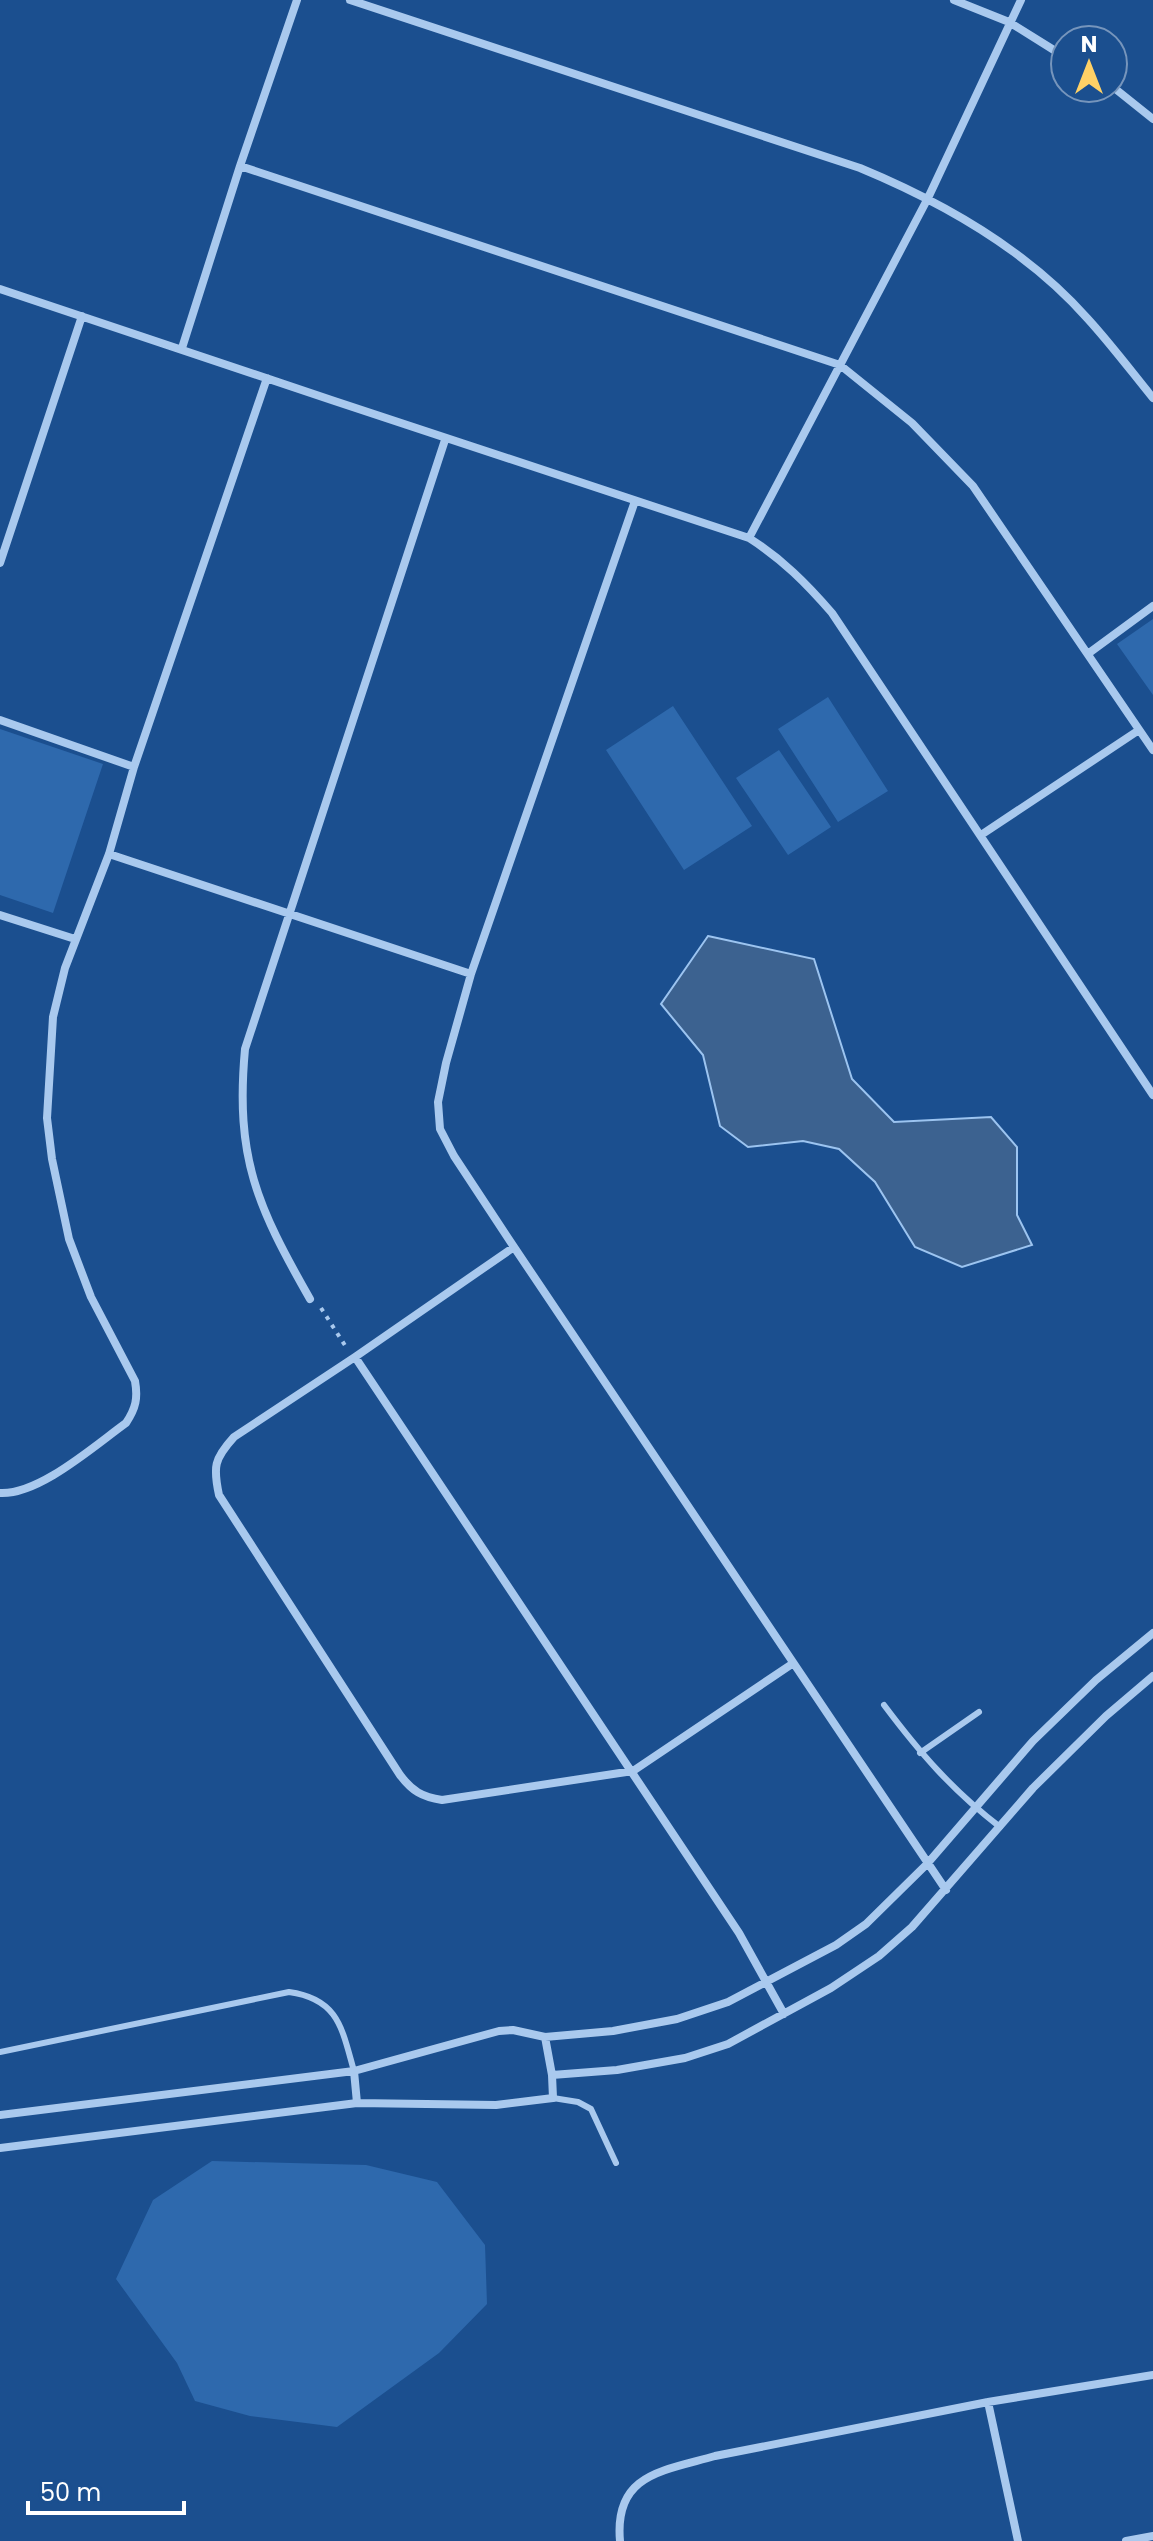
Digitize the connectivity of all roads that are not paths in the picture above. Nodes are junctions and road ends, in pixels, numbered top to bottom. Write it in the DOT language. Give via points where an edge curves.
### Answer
graph roads {
  1 [pos="297,0"];
  2 [pos="350,0"];
  3 [pos="954,0"];
  4 [pos="1021,0"];
  5 [pos="1009,22"];
  6 [pos="1049,47"];
  7 [pos="1129,100"];
  8 [pos="1153,119"];
  9 [pos="240,166"];
  10 [pos="928,198"];
  11 [pos="0,289"];
  12 [pos="82,316"];
  13 [pos="182,348"];
  14 [pos="840,365"];
  15 [pos="267,378"];
  16 [pos="1153,398"];
  17 [pos="445,440"];
  18 [pos="635,501"];
  19 [pos="749,538"];
  20 [pos="0,563"];
  21 [pos="1153,606"];
  22 [pos="1089,653"];
  23 [pos="0,720"];
  24 [pos="1139,730"];
  25 [pos="1153,750"];
  26 [pos="134,767"];
  27 [pos="981,835"];
  28 [pos="109,854"];
  29 [pos="0,915"];
  30 [pos="290,915"];
  31 [pos="75,939"];
  32 [pos="471,974"];
  33 [pos="1153,1095"];
  34 [pos="514,1247"];
  35 [pos="310,1299"];
  36 [pos="355,1357"];
  37 [pos="0,1493"];
  38 [pos="1153,1633"];
  39 [pos="792,1664"];
  40 [pos="1153,1676"];
  41 [pos="884,1705"];
  42 [pos="979,1712"];
  43 [pos="920,1753"];
  44 [pos="633,1771"];
  45 [pos="975,1808"];
  46 [pos="1000,1827"];
  47 [pos="927,1864"];
  48 [pos="946,1890"];
  49 [pos="766,1982"];
  50 [pos="784,2014"];
  51 [pos="545,2037"];
  52 [pos="0,2052"];
  53 [pos="354,2071"];
  54 [pos="552,2075"];
  55 [pos="553,2098"];
  56 [pos="357,2103"];
  57 [pos="0,2115"];
  58 [pos="0,2148"];
  59 [pos="616,2163"];
  60 [pos="1153,2375"];
  61 [pos="988,2402"];
  62 [pos="1153,2536"];
  63 [pos="620,2541"];
  64 [pos="1018,2541"];
  65 [pos="1126,2541"];
  1 -- 9 [label="street"];
  2 -- 10 [label="street" via="860,168"];
  3 -- 5 [label="street"];
  4 -- 5 [label="street"];
  5 -- 6 [label="street"];
  5 -- 10 [label="street"];
  7 -- 8 [label="street"];
  9 -- 13 [label="street"];
  9 -- 14 [label="street"];
  10 -- 14 [label="street"];
  10 -- 16 [label="street" via="1042,276 1086,316"];
  11 -- 12 [label="street"];
  12 -- 13 [label="street"];
  12 -- 20 [label="street"];
  13 -- 15 [label="street"];
  14 -- 19 [label="street"];
  14 -- 22 [label="street" via="912,423 973,486"];
  15 -- 17 [label="street"];
  15 -- 26 [label="street"];
  17 -- 18 [label="street"];
  17 -- 30 [label="street"];
  18 -- 19 [label="street"];
  18 -- 32 [label="street"];
  19 -- 27 [label="street" via="777,556 832,613"];
  21 -- 22 [label="street"];
  22 -- 24 [label="street"];
  23 -- 26 [label="street"];
  24 -- 25 [label="street"];
  24 -- 27 [label="street"];
  26 -- 28 [label="street"];
  27 -- 33 [label="street"];
  28 -- 30 [label="street"];
  28 -- 31 [label="street"];
  29 -- 31 [label="street"];
  30 -- 32 [label="street"];
  30 -- 35 [label="street" via="245,1049 242,1104 256,1193"];
  31 -- 37 [label="street" via="53,1017 47,1118 52,1159 69,1239 138,1396 126,1423 42,1482 21,1492"];
  32 -- 34 [label="street" via="438,1102 440,1129"];
  34 -- 36 [label="street"];
  34 -- 39 [label="street"];
  36 -- 44 [label="street"];
  36 -- 44 [label="street" via="234,1437 218,1454 215,1474 219,1495 400,1775 423,1797 442,1800"];
  38 -- 45 [label="street" via="1043,1731"];
  39 -- 44 [label="street"];
  39 -- 47 [label="street"];
  40 -- 46 [label="street" via="1033,1788"];
  41 -- 43 [label="lane"];
  42 -- 43 [label="lane"];
  43 -- 45 [label="lane"];
  44 -- 49 [label="street"];
  45 -- 46 [label="lane"];
  45 -- 47 [label="street"];
  46 -- 48 [label="street"];
  47 -- 48 [label="street"];
  47 -- 49 [label="street" via="866,1924"];
  48 -- 50 [label="street" via="879,1956"];
  49 -- 50 [label="street"];
  49 -- 51 [label="street" via="677,2019"];
  50 -- 54 [label="street" via="728,2044 685,2058"];
  51 -- 53 [label="street" via="499,2031"];
  51 -- 54 [label="street"];
  52 -- 53 [label="lane" via="289,1992 307,1994 333,2011"];
  53 -- 56 [label="street"];
  53 -- 57 [label="street"];
  54 -- 55 [label="street"];
  55 -- 56 [label="street" via="496,2105"];
  55 -- 59 [label="lane" via="591,2109"];
  56 -- 58 [label="street"];
  60 -- 61 [label="street"];
  61 -- 63 [label="street" via="675,2467 629,2491 620,2507"];
  61 -- 64 [label="street"];
  62 -- 65 [label="street"];
}
